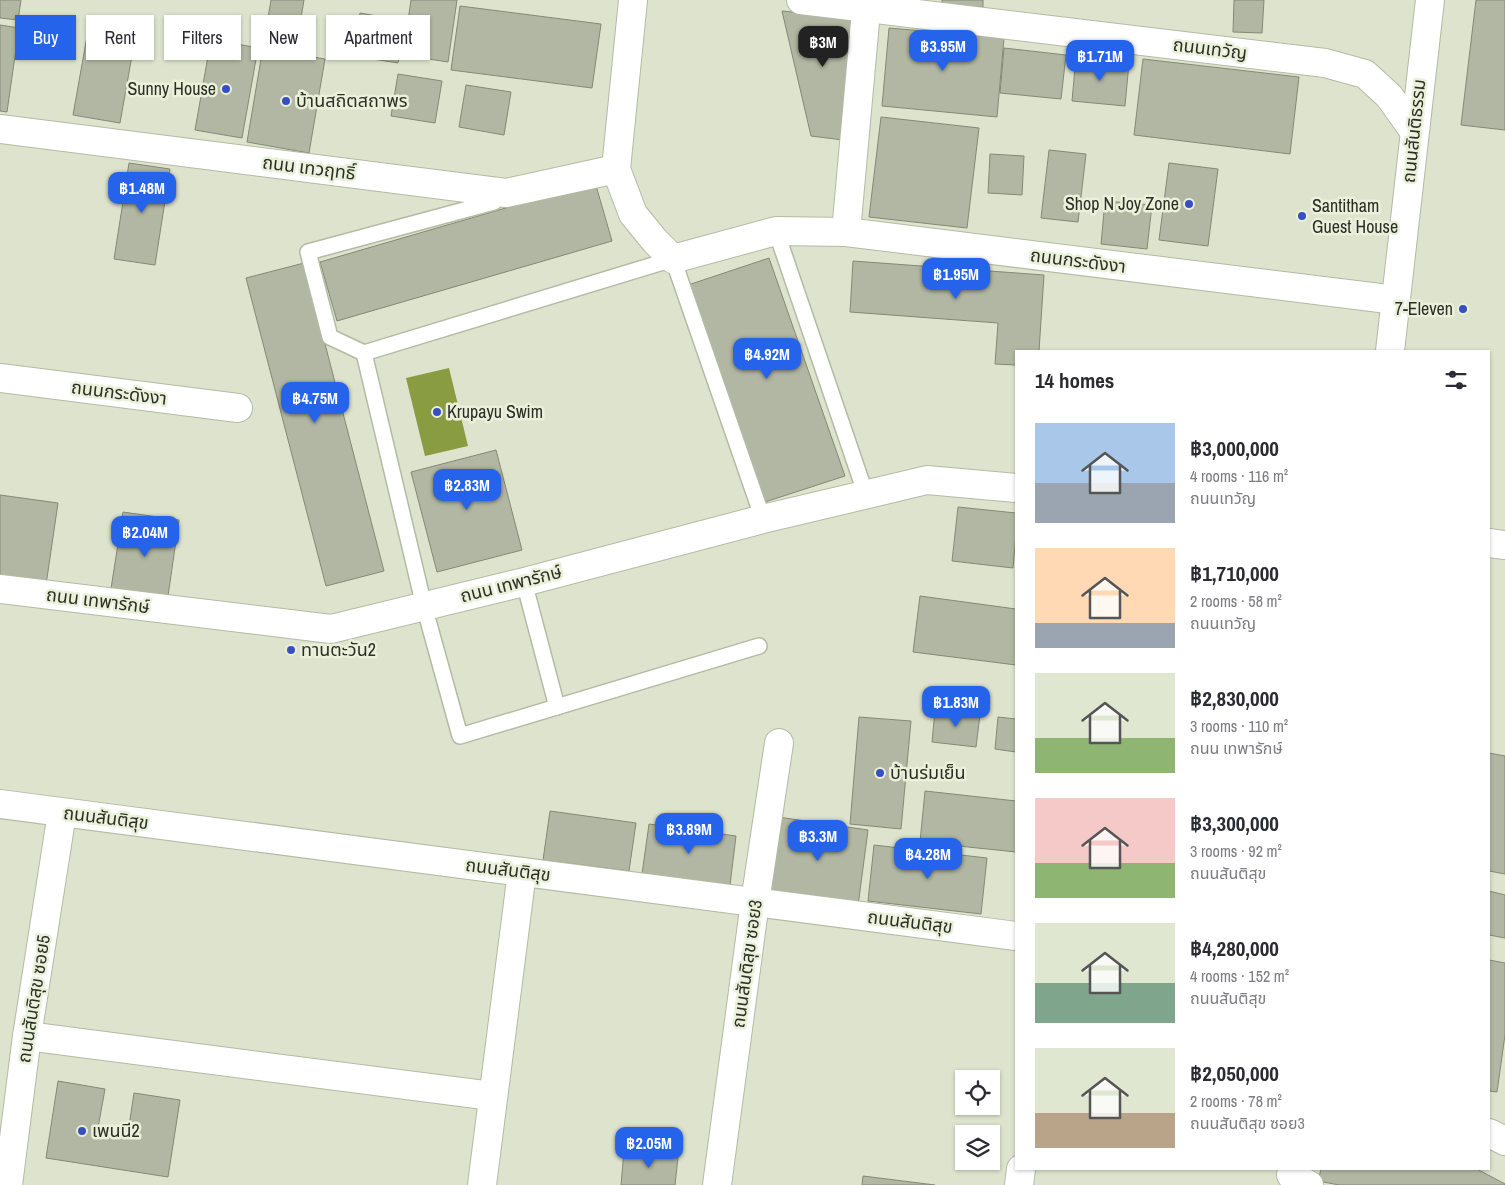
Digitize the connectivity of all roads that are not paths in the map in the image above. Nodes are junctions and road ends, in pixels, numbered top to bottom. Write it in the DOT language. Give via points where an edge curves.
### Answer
graph roads {
  1 [pos="633,0"];
  2 [pos="801,0"];
  3 [pos="1430,0"];
  4 [pos="867,4"];
  5 [pos="0,128"];
  6 [pos="1414,131"];
  7 [pos="616,169"];
  8 [pos="494,202"];
  9 [pos="776,232"];
  10 [pos="846,232"];
  11 [pos="673,259"];
  12 [pos="1396,300"];
  13 [pos="1390,350"];
  14 [pos="364,353"];
  15 [pos="0,378"];
  16 [pos="238,408"];
  17 [pos="1015,488"];
  18 [pos="866,495"];
  19 [pos="763,519"];
  20 [pos="1490,543"];
  21 [pos="1505,544"];
  22 [pos="524,582"];
  23 [pos="0,589"];
  24 [pos="424,606"];
  25 [pos="759,646"];
  26 [pos="557,707"];
  27 [pos="780,743"];
  28 [pos="0,804"];
  29 [pos="62,813"];
  30 [pos="522,872"];
  31 [pos="755,902"];
  32 [pos="1015,936"];
  33 [pos="27,1036"];
  34 [pos="492,1096"];
  35 [pos="1490,1134"];
  36 [pos="1505,1141"];
  37 [pos="1021,1170"];
  38 [pos="8,1185"];
  39 [pos="482,1185"];
  40 [pos="717,1185"];
  41 [pos="1019,1185"];
  1 -- 7 [label="street"];
  2 -- 4 [label="street, ถนนเทวัญ"];
  3 -- 6 [label="street, ถนนสันติธรรม"];
  4 -- 6 [label="street, ถนนเทวัญ" via="1326,63 1365,74 1389,96"];
  4 -- 10 [label="street"];
  5 -- 7 [label="street, ถนน เทวฤทธิ์" via="506,193"];
  6 -- 12 [label="street, ถนนสันติธรรม"];
  7 -- 11 [label="street" via="633,214"];
  8 -- 14 [label="lane" via="308,252 330,337"];
  9 -- 10 [label="street, ถนนกระดังงา"];
  9 -- 11 [label="street, ถนนกระดังงา"];
  9 -- 18 [label="lane"];
  10 -- 12 [label="street, ถนนกระดังงา"];
  11 -- 14 [label="lane"];
  11 -- 19 [label="lane"];
  12 -- 13 [label="street, ถนนสันติธรรม"];
  14 -- 24 [label="lane"];
  15 -- 16 [label="street, ถนนกระดังงา"];
  17 -- 18 [label="street, ถนน เทพารักษ์" via="927,480"];
  18 -- 19 [label="street, ถนน เทพารักษ์"];
  19 -- 22 [label="street, ถนน เทพารักษ์"];
  20 -- 21 [label="street"];
  22 -- 24 [label="street, ถนน เทพารักษ์"];
  22 -- 26 [label="lane"];
  23 -- 24 [label="street, ถนน เทพารักษ์" via="331,629"];
  24 -- 26 [label="lane" via="460,736"];
  25 -- 26 [label="lane"];
  27 -- 31 [label="street, ถนนสันติสุข ซอย3"];
  28 -- 29 [label="street, ถนนสันติสุข"];
  29 -- 30 [label="street, ถนนสันติสุข"];
  29 -- 33 [label="street, ถนนสันติสุข ซอย5"];
  30 -- 31 [label="street, ถนนสันติสุข"];
  30 -- 34 [label="street"];
  31 -- 32 [label="street, ถนนสันติสุข"];
  31 -- 40 [label="street, ถนนสันติสุข ซอย3"];
  33 -- 34 [label="street"];
  33 -- 38 [label="street, ถนนสันติสุข ซอย5"];
  34 -- 39 [label="street"];
  35 -- 36 [label="street"];
  37 -- 41 [label="street"];
}
